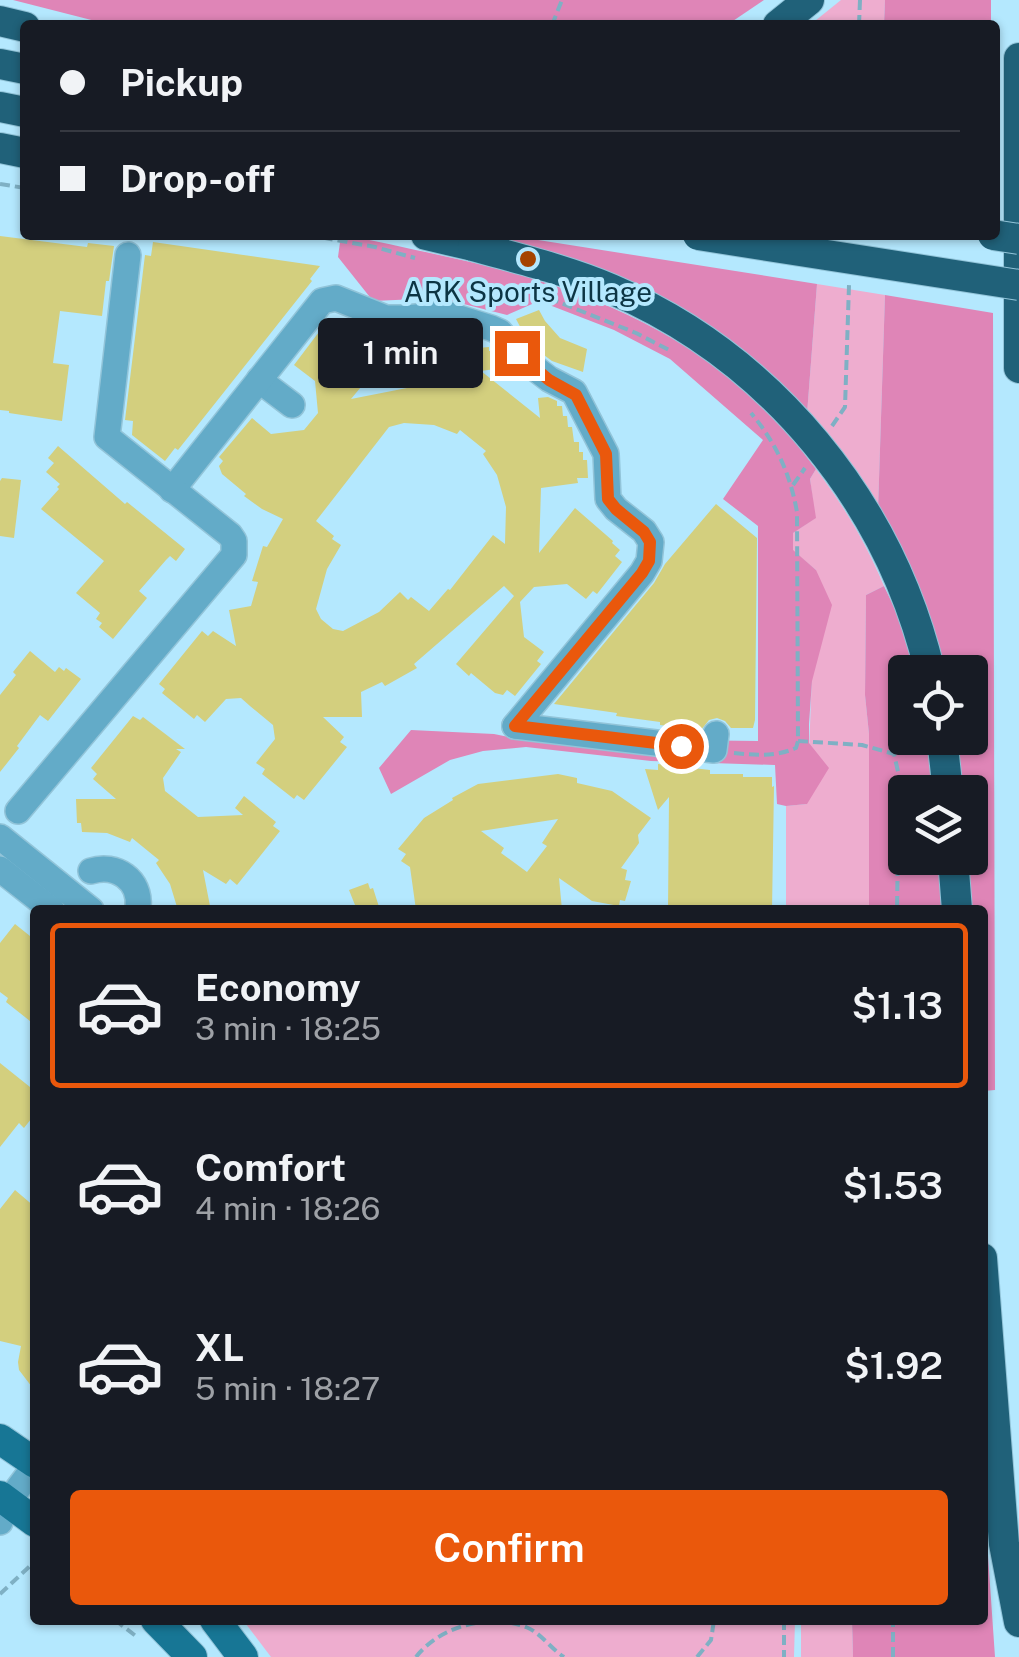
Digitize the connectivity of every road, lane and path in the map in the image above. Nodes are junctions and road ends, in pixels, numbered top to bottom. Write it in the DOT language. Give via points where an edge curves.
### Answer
graph roads {
  1 [pos="809,0"];
  2 [pos="784,20"];
  3 [pos="1019,58"];
  4 [pos="336,240"];
  5 [pos="730,240"];
  6 [pos="428,248"];
  7 [pos="128,255"];
  8 [pos="850,273"];
  9 [pos="1019,285"];
  10 [pos="520,286"];
  11 [pos="393,318"];
  12 [pos="669,350"];
  13 [pos="397,367"];
  14 [pos="1019,368"];
  15 [pos="248,385"];
  16 [pos="292,405"];
  17 [pos="750,411"];
  18 [pos="824,439"];
  19 [pos="813,455"];
  20 [pos="792,487"];
  21 [pos="172,490"];
  22 [pos="926,655"];
  23 [pos="798,741"];
  24 [pos="721,742"];
  25 [pos="18,811"];
  26 [pos="0,837"];
  27 [pos="0,869"];
  28 [pos="91,870"];
  29 [pos="954,875"];
  30 [pos="46,905"];
  31 [pos="86,905"];
  32 [pos="138,905"];
  33 [pos="897,905"];
  34 [pos="957,905"];
  35 [pos="988,1336"];
  36 [pos="0,1438"];
  37 [pos="30,1461"];
  38 [pos="30,1472"];
  39 [pos="3,1507"];
  40 [pos="30,1518"];
  41 [pos="30,1521"];
  42 [pos="0,1532"];
  43 [pos="30,1565"];
  44 [pos="0,1594"];
  45 [pos="1019,1622"];
  46 [pos="161,1625"];
  47 [pos="219,1625"];
  48 [pos="471,1625"];
  49 [pos="516,1625"];
  50 [pos="713,1625"];
  51 [pos="784,1625"];
  52 [pos="893,1625"];
  53 [pos="192,1657"];
  54 [pos="243,1657"];
  55 [pos="416,1657"];
  56 [pos="564,1657"];
  57 [pos="697,1657"];
  58 [pos="784,1657"];
  59 [pos="893,1657"];
  1 -- 2 [label="highway"];
  3 -- 14 [label="highway"];
  4 -- 6 [label="path"];
  5 -- 9 [label="highway, bridge"];
  6 -- 22 [label="highway, bridge" via="552,268 612,289 734,361 789,410 866,511 906,592"];
  7 -- 21 [label="street" via="106,438"];
  8 -- 18 [label="path" via="845,407"];
  10 -- 12 [label="path"];
  11 -- 13 [label="street"];
  11 -- 15 [label="street" via="336,298 322,300"];
  11 -- 24 [label="street" via="446,314 491,328 549,380 574,392 606,454 608,499 650,542 642,573 515,726 714,750"];
  15 -- 16 [label="street"];
  15 -- 21 [label="street"];
  17 -- 20 [label="path" via="783,460"];
  19 -- 20 [label="path"];
  20 -- 23 [label="path"];
  21 -- 25 [label="street" via="230,535 234,555"];
  23 -- 24 [label="path" via="787,752 762,756"];
  23 -- 33 [label="path" via="894,754"];
  26 -- 31 [label="street"];
  27 -- 30 [label="street"];
  28 -- 32 [label="street" via="109,868 126,876"];
  29 -- 34 [label="highway"];
  35 -- 45 [label="highway" via="1004,1544"];
  36 -- 37 [label="main road"];
  38 -- 39 [label="street"];
  39 -- 40 [label="main road"];
  41 -- 42 [label="street"];
  43 -- 44 [label="path"];
  46 -- 53 [label="main road"];
  47 -- 54 [label="main road"];
  48 -- 55 [label="path" via="433,1639"];
  49 -- 56 [label="path"];
  50 -- 57 [label="path"];
  51 -- 58 [label="path"];
  52 -- 59 [label="path"];
}
